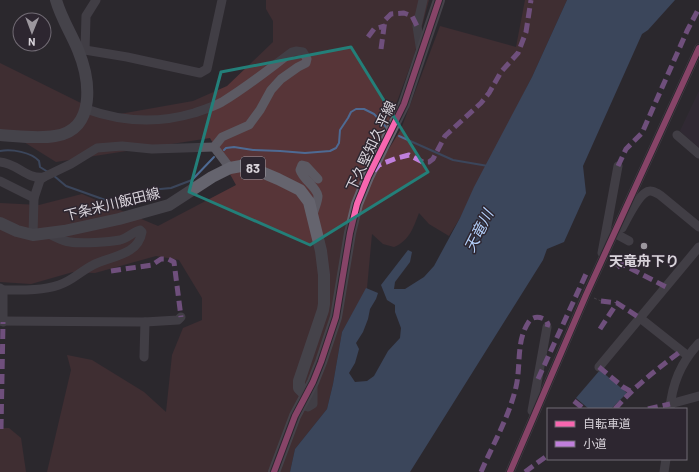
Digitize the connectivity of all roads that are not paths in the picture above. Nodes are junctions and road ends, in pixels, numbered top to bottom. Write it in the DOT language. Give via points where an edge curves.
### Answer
graph roads {
  1 [pos="56,0"];
  2 [pos="96,0"];
  3 [pos="222,0"];
  4 [pos="423,0"];
  5 [pos="439,0"];
  6 [pos="699,48"];
  7 [pos="82,51"];
  8 [pos="421,55"];
  9 [pos="86,109"];
  10 [pos="0,135"];
  11 [pos="677,135"];
  12 [pos="214,146"];
  13 [pos="699,154"];
  14 [pos="0,162"];
  15 [pos="618,166"];
  16 [pos="230,168"];
  17 [pos="45,176"];
  18 [pos="318,179"];
  19 [pos="0,181"];
  20 [pos="34,198"];
  21 [pos="313,215"];
  22 [pos="0,223"];
  23 [pos="699,227"];
  24 [pos="49,234"];
  25 [pos="33,235"];
  26 [pos="618,236"];
  27 [pos="629,241"];
  28 [pos="699,247"];
  29 [pos="604,256"];
  30 [pos="599,267"];
  31 [pos="1,289"];
  32 [pos="181,317"];
  33 [pos="640,318"];
  34 [pos="1,322"];
  35 [pos="145,322"];
  36 [pos="548,327"];
  37 [pos="699,343"];
  38 [pos="688,356"];
  39 [pos="144,357"];
  40 [pos="599,367"];
  41 [pos="699,396"];
  42 [pos="304,400"];
  43 [pos="670,406"];
  44 [pos="532,419"];
  45 [pos="666,460"];
  46 [pos="274,472"];
  47 [pos="510,472"];
  48 [pos="664,472"];
  1 -- 7 [label="main road"];
  2 -- 7 [label="street" via="86,16"];
  3 -- 7 [label="street" via="207,69 200,73 127,57"];
  4 -- 8 [label="street" via="417,26"];
  5 -- 8 [label="main road, 下久堅知久平線"];
  6 -- 29 [label="street"];
  7 -- 9 [label="main road" via="87,86"];
  8 -- 42 [label="main road, 下久堅知久平線" via="404,104 357,204 336,316 313,382"];
  9 -- 10 [label="main road" via="78,126 63,135"];
  9 -- 12 [label="street" via="131,120 159,121 183,116 222,102 292,52 299,51 306,55 306,64 281,79 248,125 222,137"];
  11 -- 13 [label="street"];
  12 -- 16 [label="street"];
  12 -- 17 [label="street" via="97,148"];
  14 -- 17 [label="street" via="14,165 32,176"];
  15 -- 30 [label="street"];
  16 -- 21 [label="main road, 下条米川飯田線 / 83" via="252,168 300,190 307,197"];
  16 -- 24 [label="main road, 下条米川飯田線 / 83" via="169,205"];
  17 -- 20 [label="street" via="40,180"];
  18 -- 21 [label="street" via="302,165 302,176 315,189 318,196"];
  19 -- 20 [label="street"];
  20 -- 25 [label="street"];
  21 -- 42 [label="main road, 下条米川飯田線 / 83" via="324,275 324,304 320,323 299,381"];
  22 -- 25 [label="main road, 下条米川飯田線 / 83"];
  23 -- 26 [label="street" via="660,195 649,191 639,199"];
  24 -- 25 [label="main road, 下条米川飯田線 / 83"];
  24 -- 31 [label="street" via="70,242 120,240 140,230 142,237 130,250 115,258 93,264 67,282 47,288"];
  26 -- 27 [label="street"];
  26 -- 29 [label="street" via="609,254"];
  28 -- 33 [label="street"];
  29 -- 30 [label="street"];
  30 -- 44 [label="street"];
  31 -- 34 [label="street"];
  32 -- 35 [label="street" via="178,320"];
  33 -- 38 [label="street"];
  33 -- 40 [label="street"];
  34 -- 35 [label="street"];
  35 -- 39 [label="street"];
  36 -- 44 [label="street"];
  37 -- 38 [label="street"];
  38 -- 43 [label="street" via="677,373"];
  41 -- 43 [label="street"];
  42 -- 46 [label="main road"];
  44 -- 47 [label="street"];
  45 -- 48 [label="street"];
}
